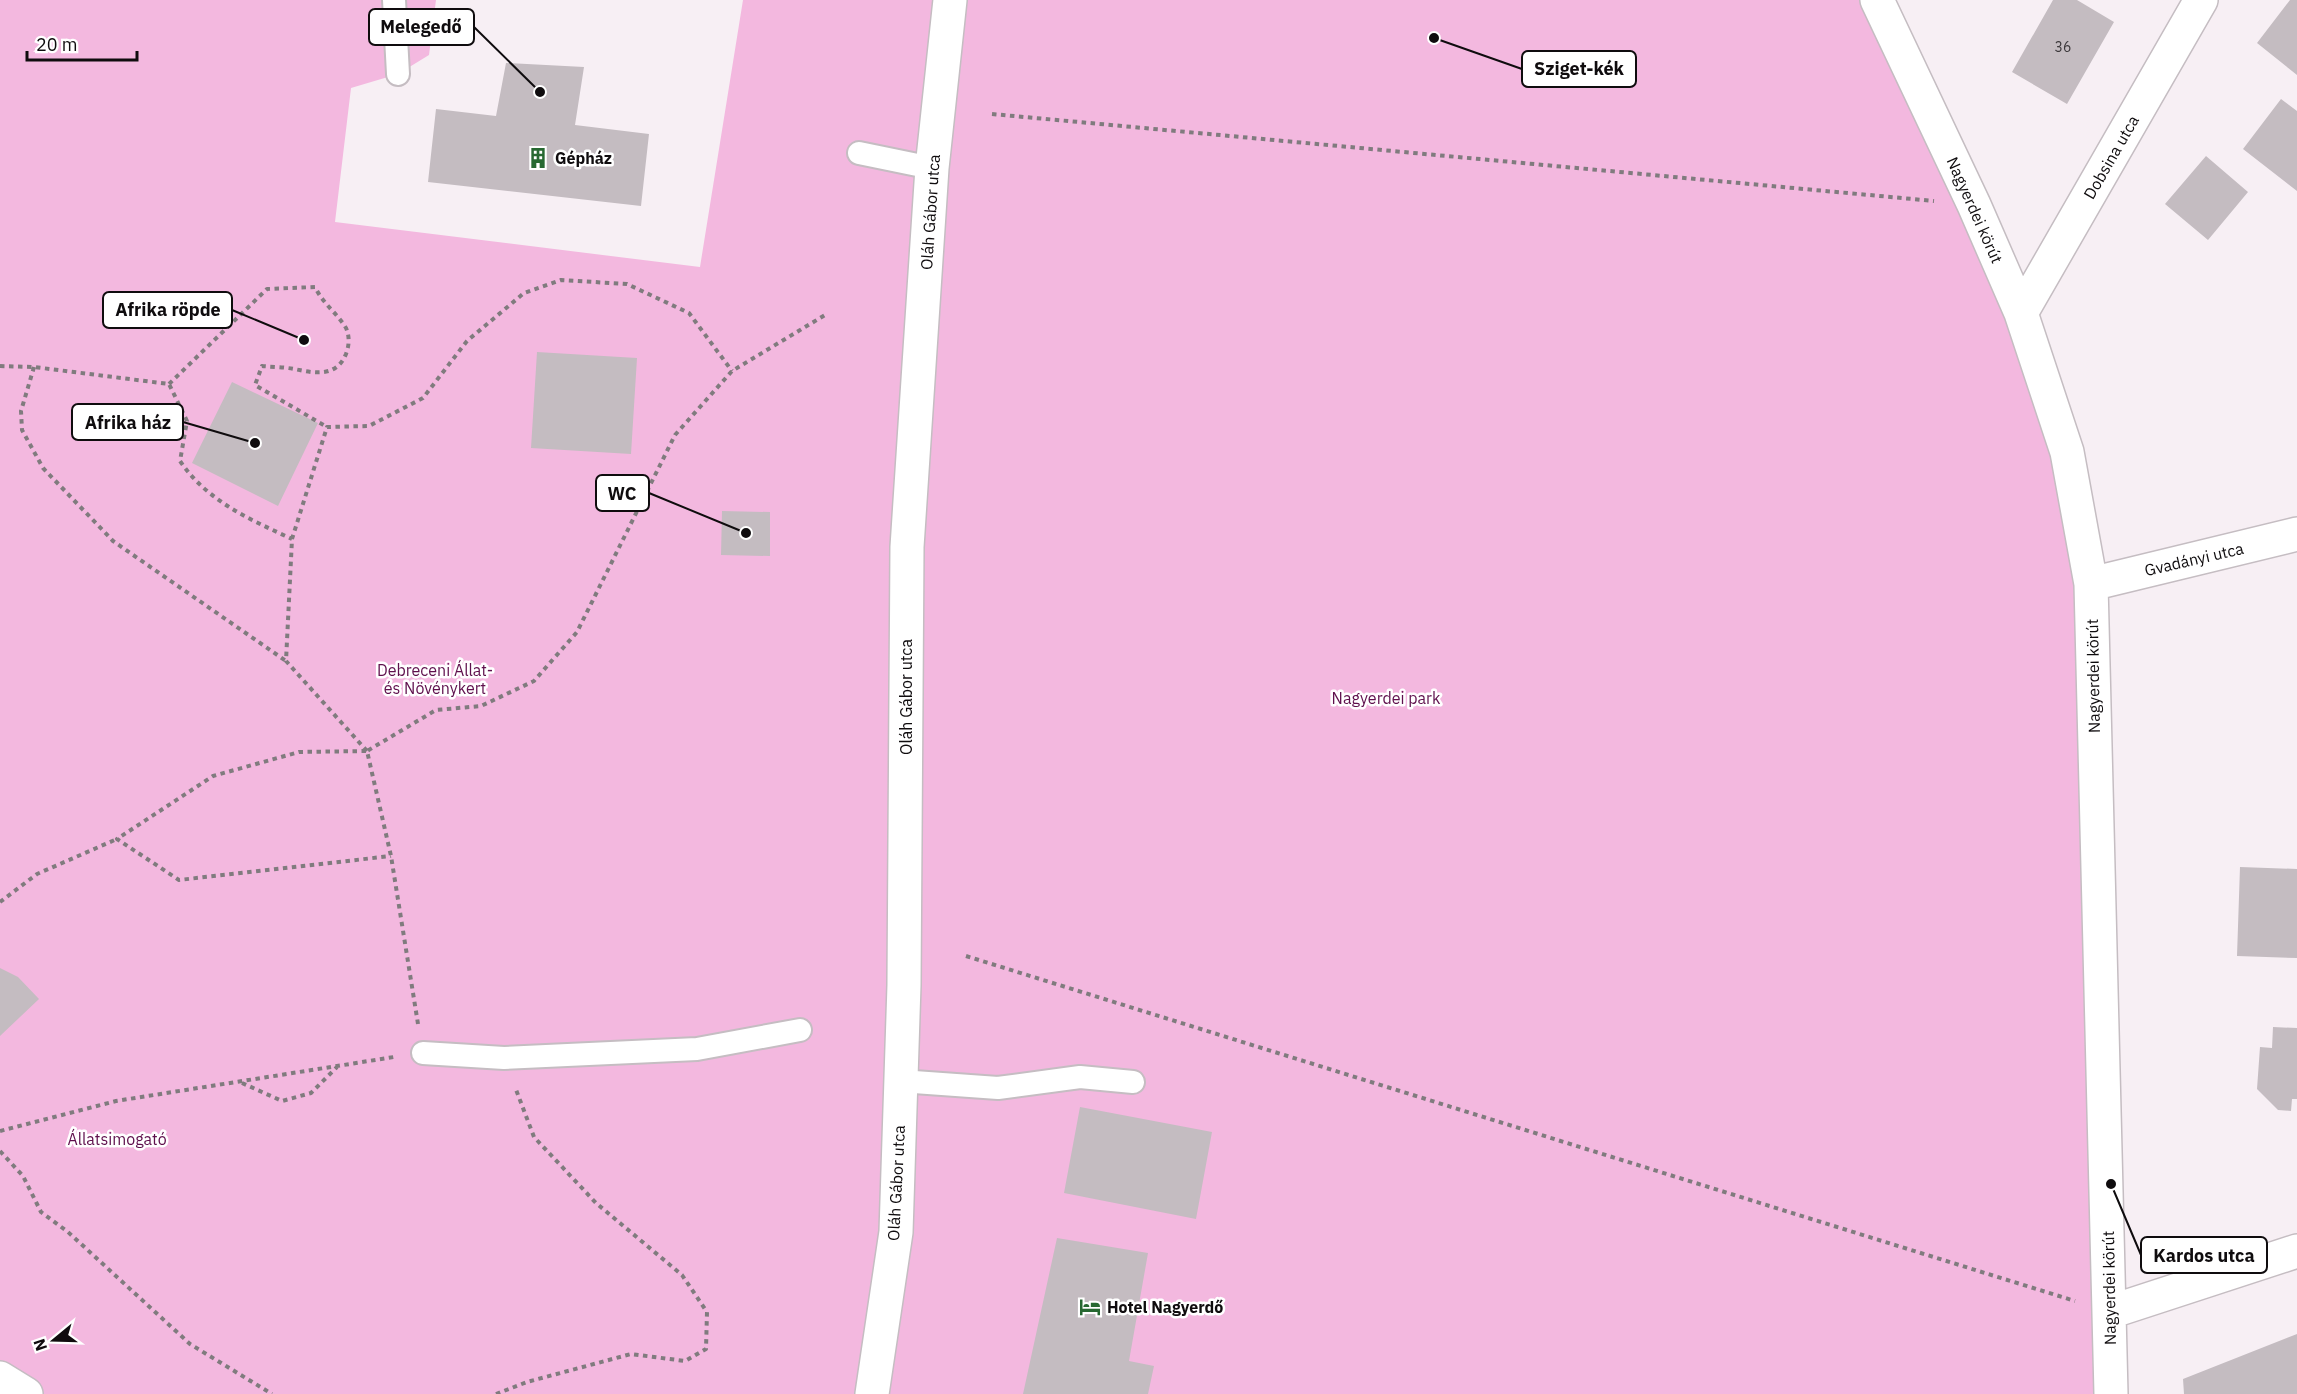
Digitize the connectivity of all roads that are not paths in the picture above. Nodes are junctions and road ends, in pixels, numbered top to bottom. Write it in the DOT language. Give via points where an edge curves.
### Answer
graph roads {
  1 [pos="394,0"];
  2 [pos="950,0"];
  3 [pos="1876,0"];
  4 [pos="2201,0"];
  5 [pos="398,74"];
  6 [pos="860,153"];
  7 [pos="932,168"];
  8 [pos="2021,313"];
  9 [pos="2297,534"];
  10 [pos="2091,584"];
  11 [pos="800,1030"];
  12 [pos="423,1053"];
  13 [pos="900,1081"];
  14 [pos="1133,1082"];
  15 [pos="2297,1251"];
  16 [pos="2110,1312"];
  17 [pos="0,1378"];
  18 [pos="26,1394"];
  19 [pos="872,1394"];
  20 [pos="2111,1394"];
  1 -- 5 [label="lane"];
  2 -- 7 [label="street, Oláh Gábor utca"];
  3 -- 8 [label="street, Nagyerdei körút"];
  4 -- 8 [label="street, Dobsina utca"];
  6 -- 7 [label="lane"];
  7 -- 13 [label="street, Oláh Gábor utca" via="907,547"];
  8 -- 10 [label="street, Nagyerdei körút" via="2067,452"];
  9 -- 10 [label="street, Gvadányi utca"];
  10 -- 16 [label="street, Nagyerdei körút"];
  11 -- 12 [label="lane" via="697,1049 504,1058"];
  13 -- 14 [label="lane" via="998,1088 1080,1077"];
  13 -- 19 [label="street, Oláh Gábor utca" via="896,1233"];
  15 -- 16 [label="street"];
  16 -- 20 [label="street, Nagyerdei körút"];
  17 -- 18 [label="street"];
}
